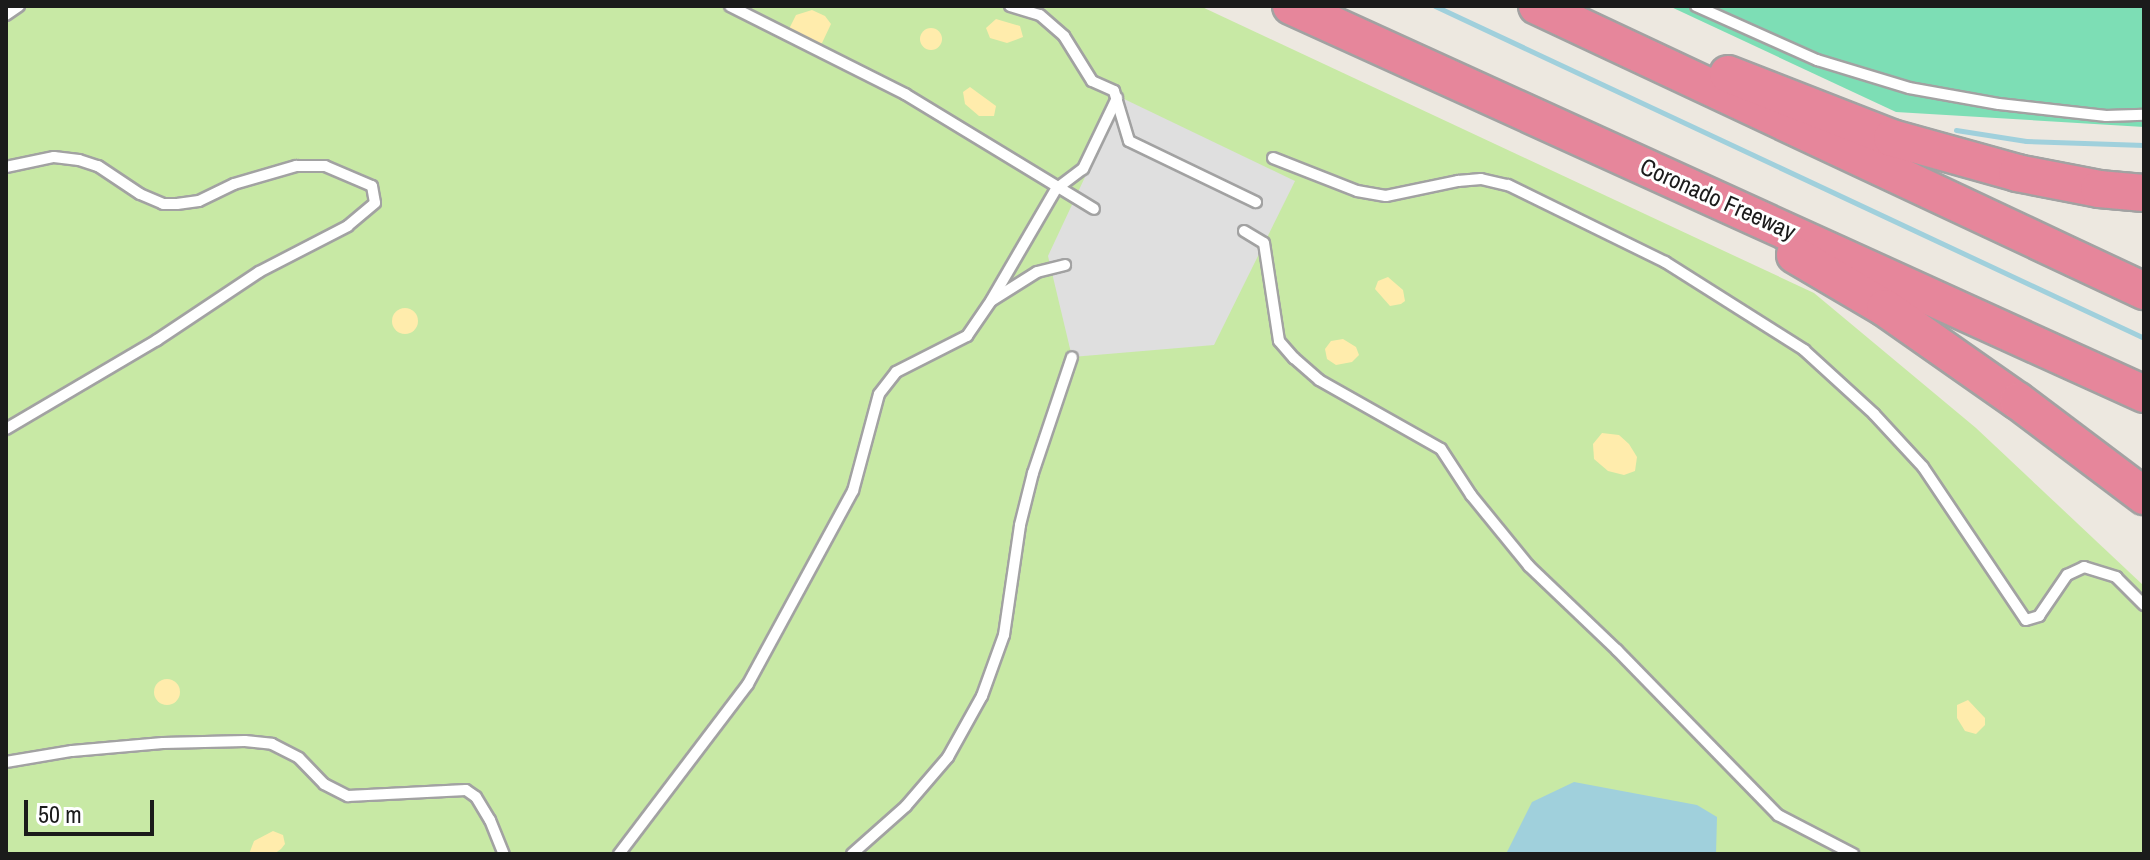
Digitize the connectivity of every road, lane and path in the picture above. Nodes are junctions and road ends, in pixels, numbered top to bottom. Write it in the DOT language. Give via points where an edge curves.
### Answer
graph roads {
  1 [pos="19,6"];
  2 [pos="730,6"];
  3 [pos="1010,6"];
  4 [pos="1291,6"];
  5 [pos="1537,6"];
  6 [pos="1552,6"];
  7 [pos="1696,6"];
  8 [pos="6,15"];
  9 [pos="1407,60"];
  10 [pos="1117,98"];
  11 [pos="2144,115"];
  12 [pos="1273,158"];
  13 [pos="6,167"];
  14 [pos="1056,189"];
  15 [pos="2144,193"];
  16 [pos="1256,202"];
  17 [pos="1094,209"];
  18 [pos="1244,231"];
  19 [pos="1065,265"];
  20 [pos="2144,291"];
  21 [pos="991,301"];
  22 [pos="1072,357"];
  23 [pos="2144,394"];
  24 [pos="6,429"];
  25 [pos="2144,496"];
  26 [pos="2144,605"];
  27 [pos="6,762"];
  28 [pos="504,854"];
  29 [pos="619,854"];
  30 [pos="852,854"];
  31 [pos="1853,854"];
  1 -- 8 [label="lane"];
  2 -- 14 [label="lane" via="905,94"];
  3 -- 10 [label="lane" via="1040,15 1064,36 1092,81 1114,91"];
  4 -- 9 [label="highway, Coronado Freeway"];
  5 -- 20 [label="highway"];
  6 -- 15 [label="highway" via="1892,138 2017,173"];
  7 -- 11 [label="lane" via="1817,60 1909,88 2014,106"];
  9 -- 23 [label="highway, Coronado Freeway"];
  9 -- 25 [label="highway" via="1790,252 1885,308"];
  10 -- 14 [label="lane" via="1083,169"];
  10 -- 16 [label="lane" via="1129,141"];
  12 -- 26 [label="lane" via="1357,191 1386,196 1458,181 1508,185 1665,262 1804,350 1874,414 1923,467 2026,620 2039,616 2067,575 2084,567 2116,577"];
  13 -- 24 [label="lane" via="54,157 79,160 98,166 140,194 177,204 296,166 325,166 372,186 375,203 348,226 259,272"];
  14 -- 17 [label="lane"];
  14 -- 21 [label="lane"];
  18 -- 31 [label="lane" via="1264,243 1279,341 1294,358 1319,380 1441,449 1529,566 1778,815"];
  19 -- 21 [label="lane" via="1037,272"];
  21 -- 29 [label="lane" via="967,336 896,372 879,394 853,491 748,684"];
  22 -- 30 [label="lane" via="1033,473 1004,635 982,696 948,757 906,806"];
  27 -- 28 [label="lane" via="163,743 272,744 348,796 466,790 490,820"];
}
